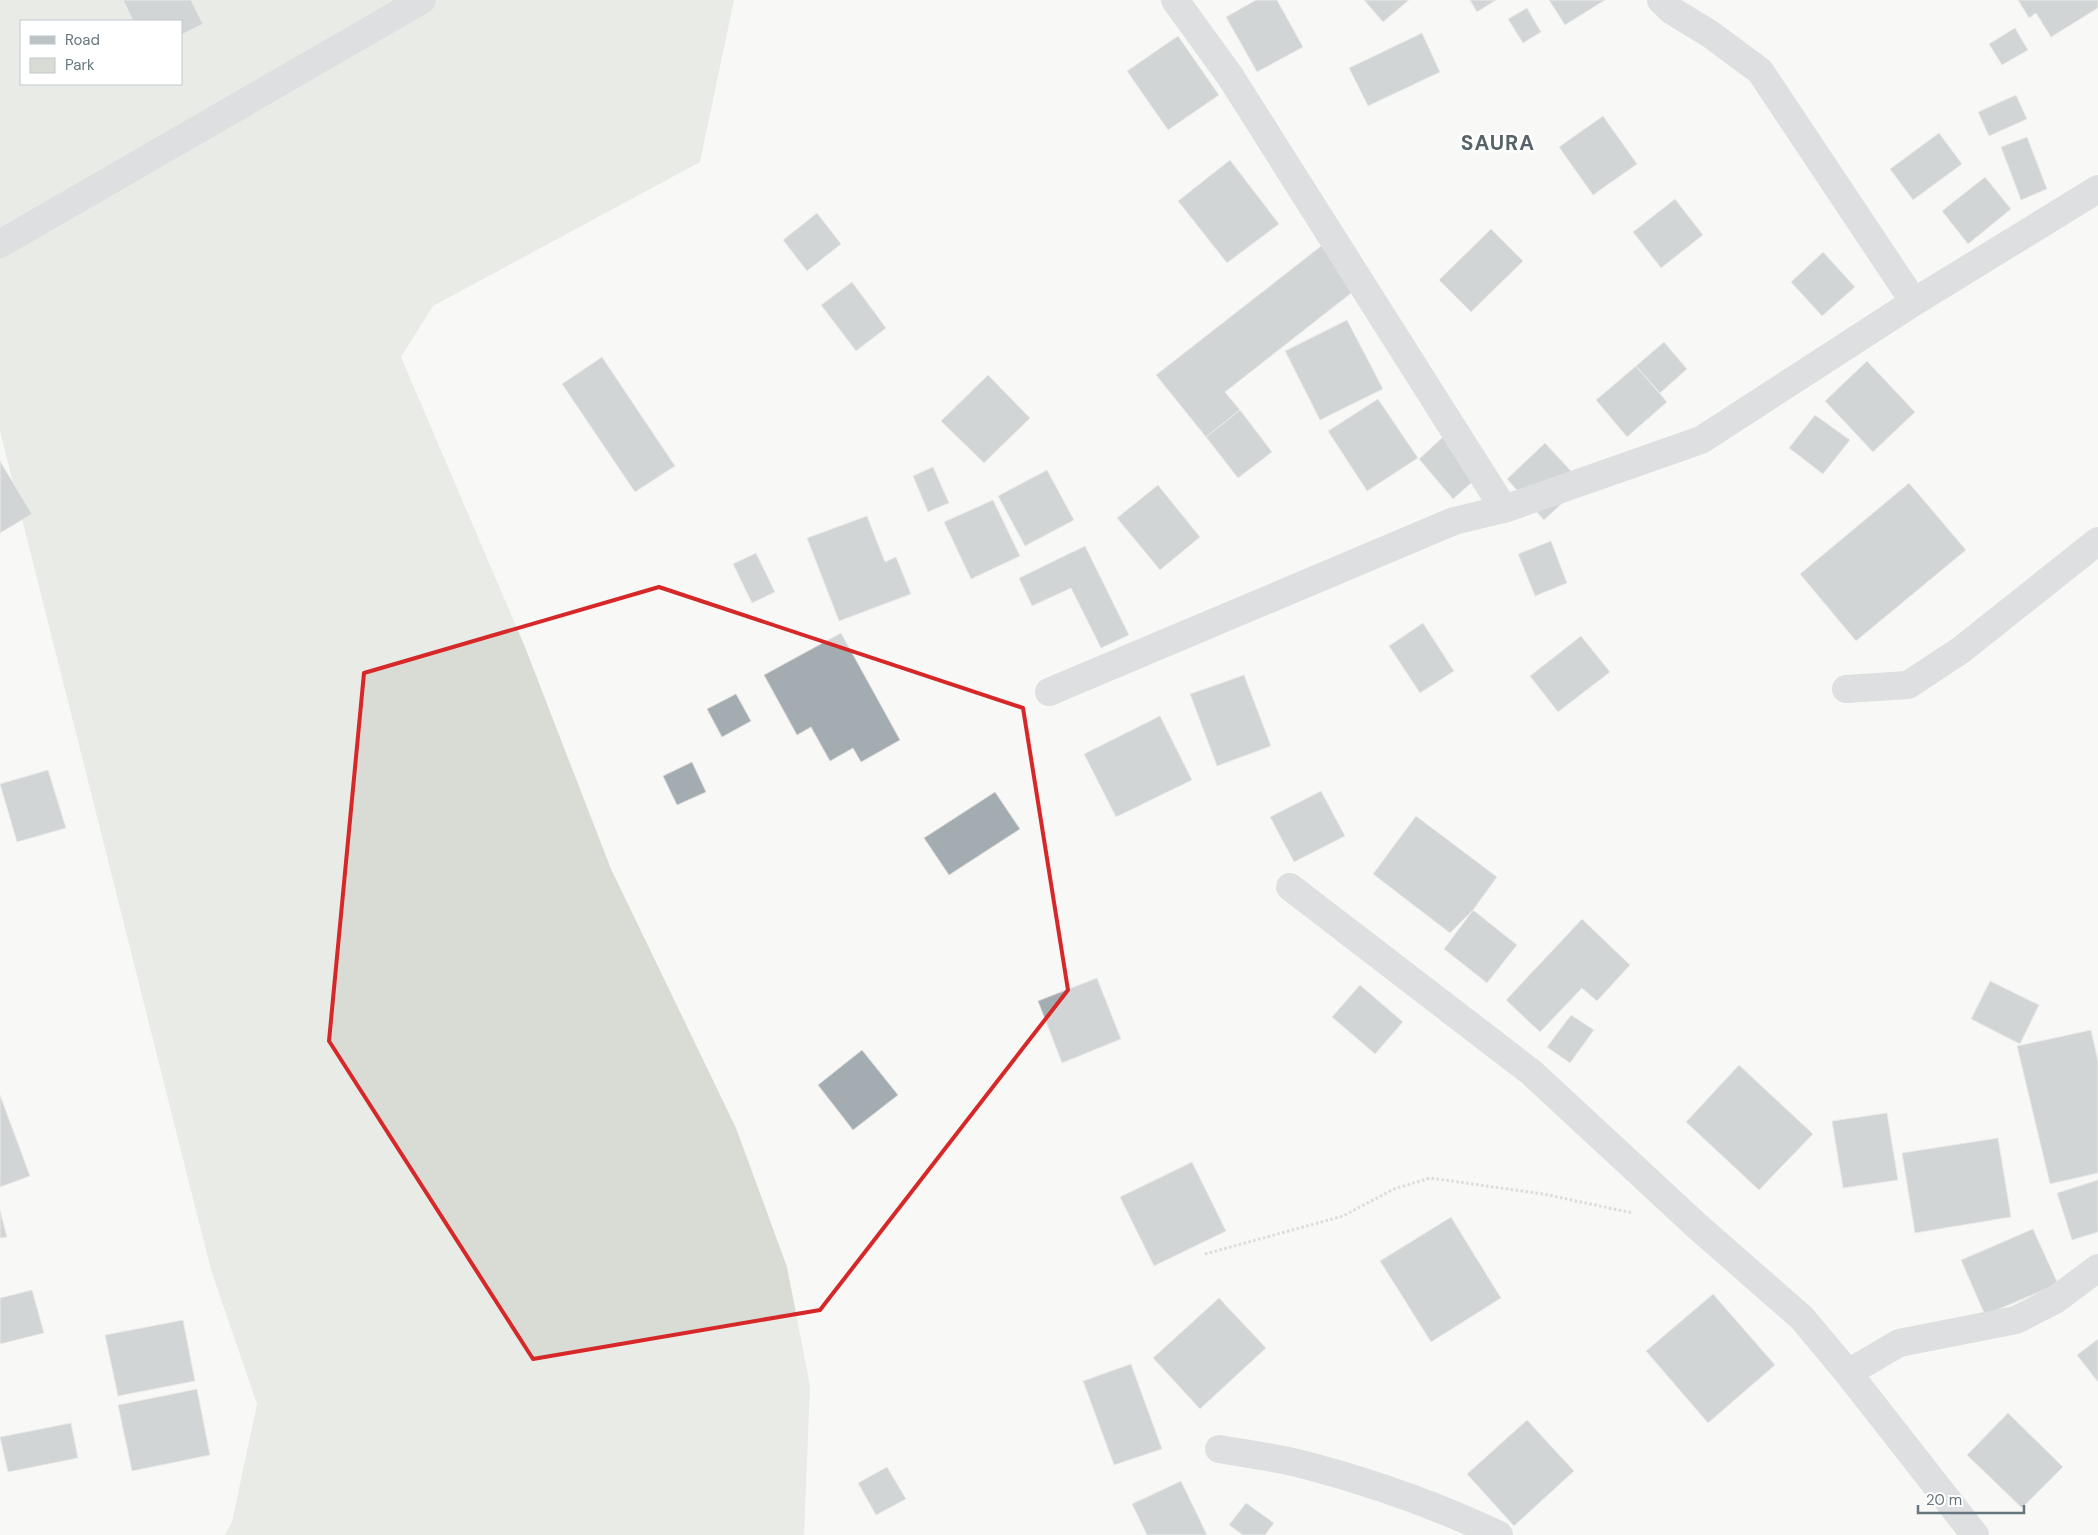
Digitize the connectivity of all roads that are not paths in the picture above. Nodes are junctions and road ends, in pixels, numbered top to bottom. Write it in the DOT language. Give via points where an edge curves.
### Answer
graph roads {
  1 [pos="422,0"];
  2 [pos="1175,0"];
  3 [pos="1661,0"];
  4 [pos="2098,189"];
  5 [pos="0,244"];
  6 [pos="1914,302"];
  7 [pos="1504,509"];
  8 [pos="2098,541"];
  9 [pos="1846,689"];
  10 [pos="1049,692"];
  11 [pos="1290,888"];
  12 [pos="2098,1268"];
  13 [pos="1848,1372"];
  14 [pos="1219,1449"];
  15 [pos="1499,1535"];
  16 [pos="1975,1535"];
  1 -- 5 [label="street"];
  2 -- 7 [label="street" via="1230,76"];
  3 -- 6 [label="street" via="1760,71"];
  4 -- 6 [label="street"];
  6 -- 7 [label="street" via="1701,440"];
  7 -- 10 [label="street" via="1454,522"];
  8 -- 9 [label="street" via="1962,650 1908,685"];
  11 -- 13 [label="street" via="1532,1073 1802,1318"];
  12 -- 13 [label="street" via="2055,1300 2016,1320 1899,1343"];
  13 -- 16 [label="street"];
  14 -- 15 [label="street" via="1307,1465 1353,1479 1464,1518"];
}
